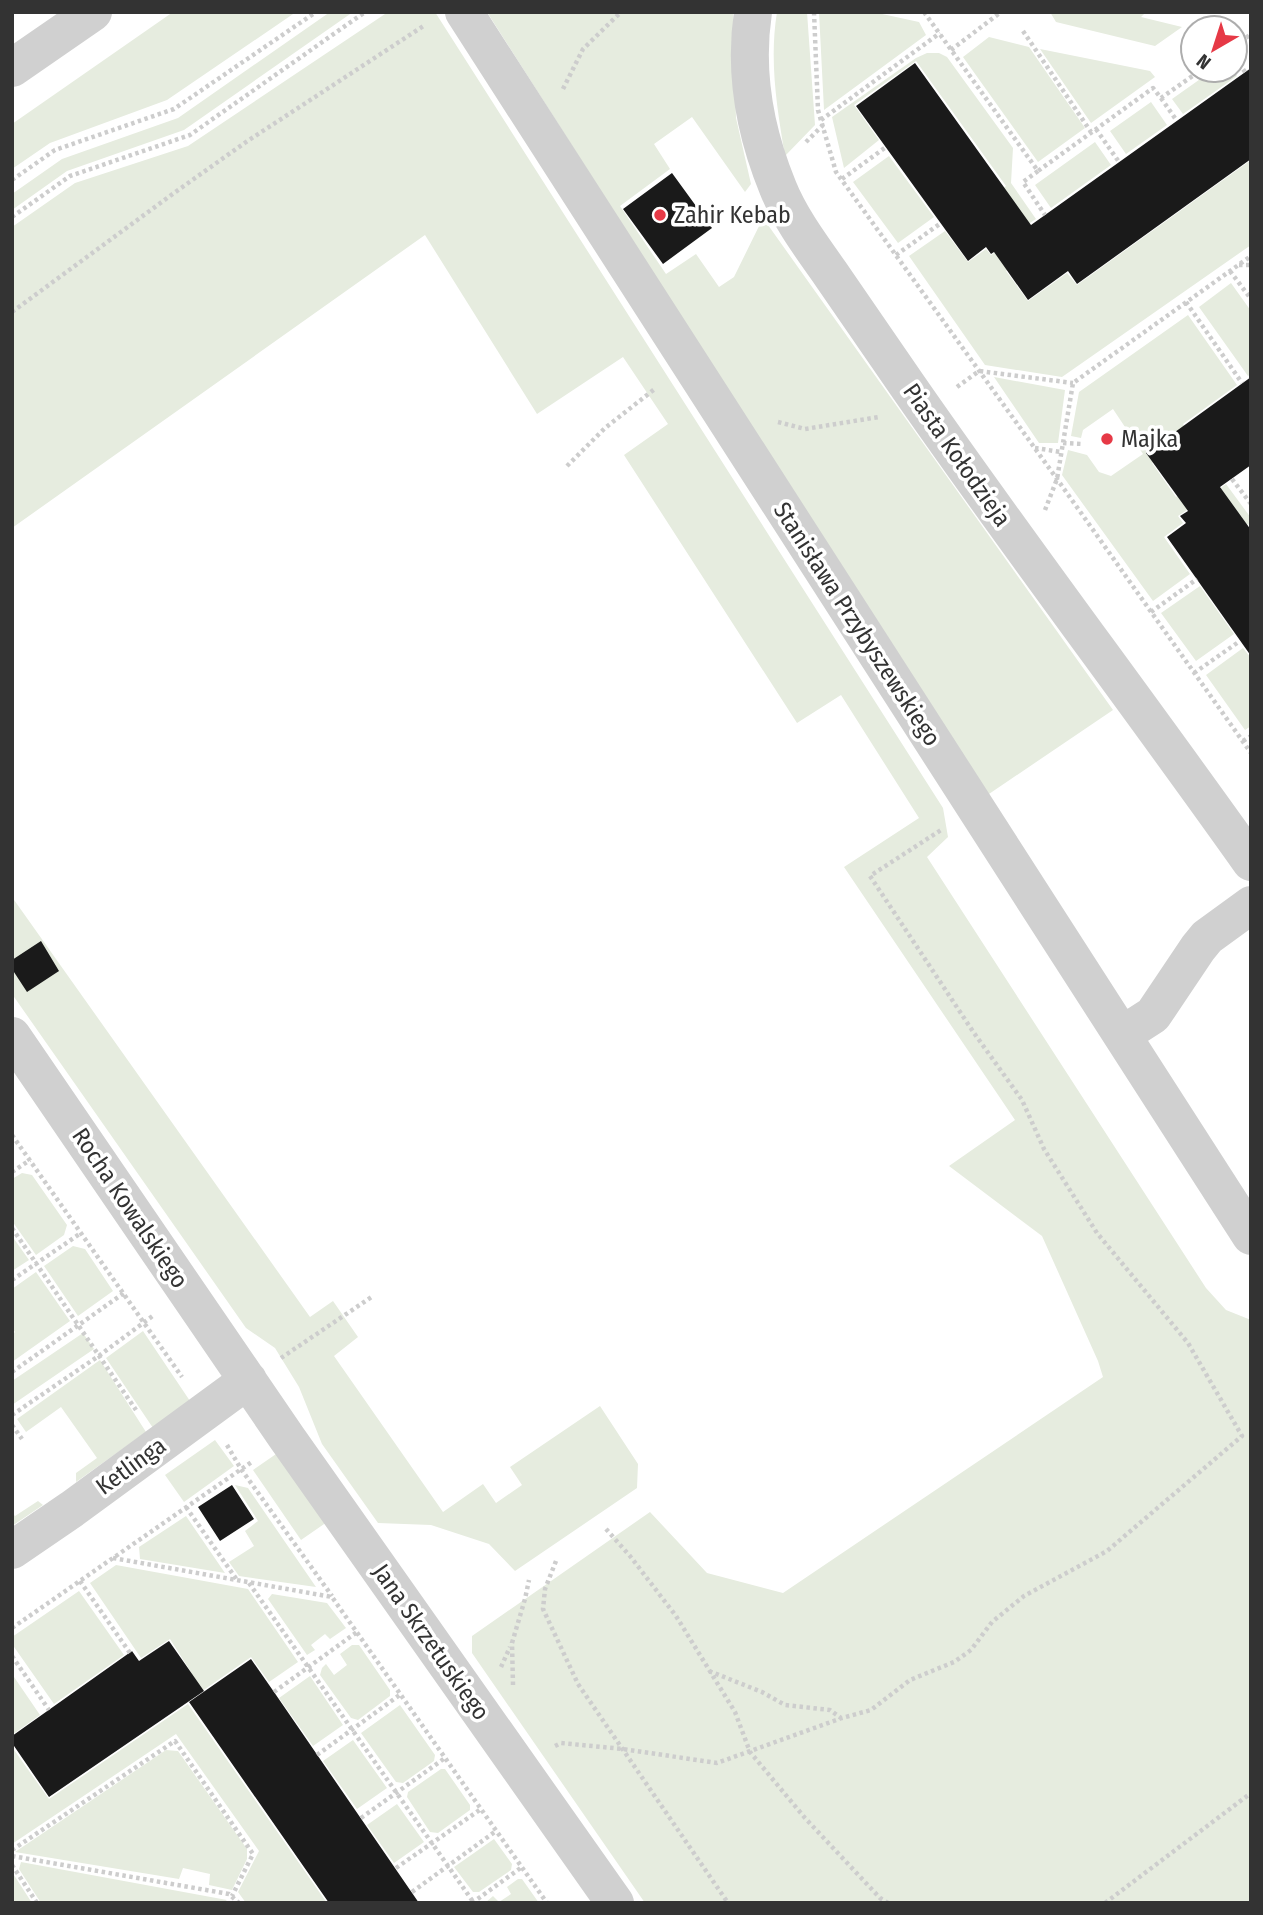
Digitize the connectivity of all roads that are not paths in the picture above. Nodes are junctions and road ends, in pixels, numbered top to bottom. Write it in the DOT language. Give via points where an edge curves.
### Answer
graph roads {
  1 [pos="93,12"];
  2 [pos="753,12"];
  3 [pos="450,16"];
  4 [pos="12,68"];
  5 [pos="1251,862"];
  6 [pos="1251,905"];
  7 [pos="1122,1035"];
  8 [pos="12,1036"];
  9 [pos="1251,1236"];
  10 [pos="248,1380"];
  11 [pos="12,1550"];
  12 [pos="615,1903"];
  1 -- 4 [label="street"];
  2 -- 5 [label="street, Piasta Kołodzieja" via="752,100 769,165 803,234"];
  3 -- 7 [label="street, Stanisława Przybyszewskiego" via="535,122"];
  6 -- 7 [label="street" via="1208,937 1153,1015"];
  7 -- 9 [label="street, Stanisława Przybyszewskiego"];
  8 -- 10 [label="street, Rocha Kowalskiego"];
  10 -- 11 [label="street, Ketlinga"];
  10 -- 12 [label="street, Jana Skrzetuskiego"];
}
